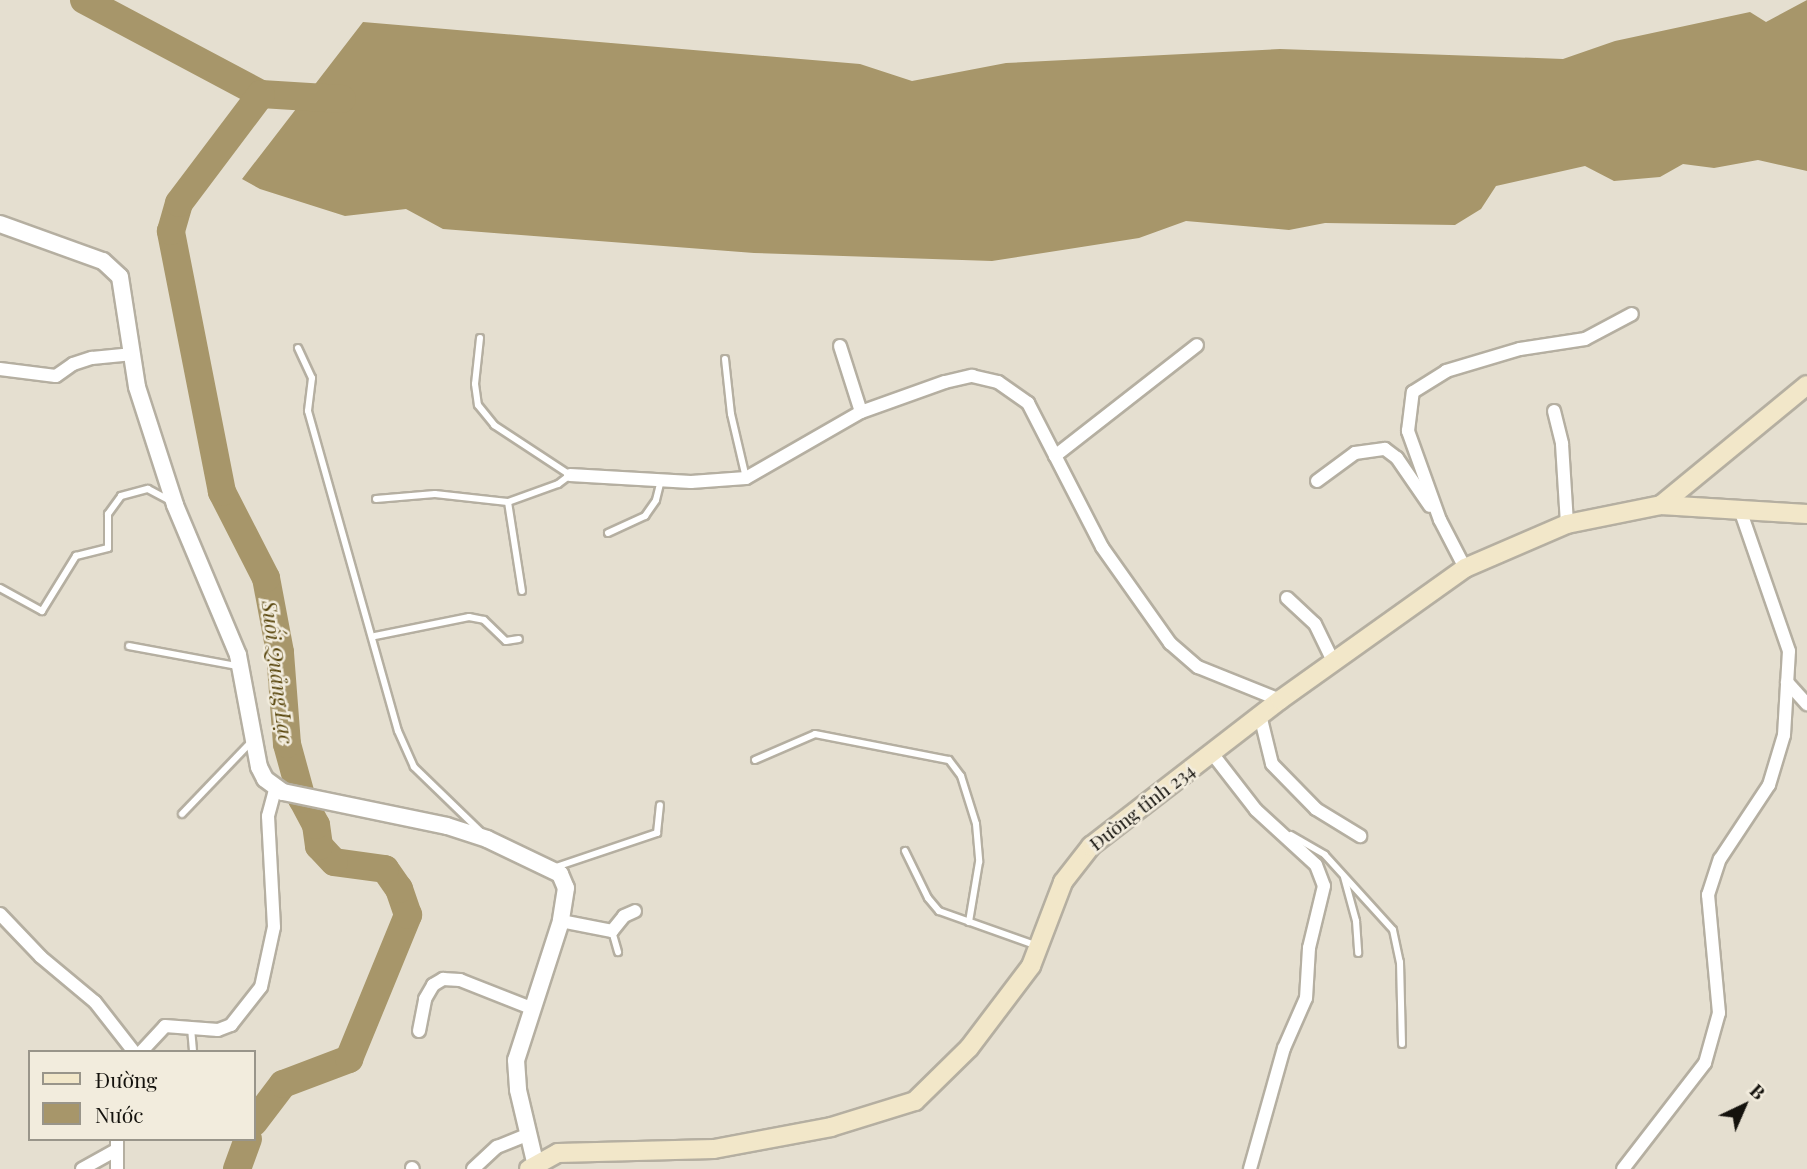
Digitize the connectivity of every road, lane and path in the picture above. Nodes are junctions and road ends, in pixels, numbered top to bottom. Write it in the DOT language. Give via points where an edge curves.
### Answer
graph roads {
  1 [pos="0,224"];
  2 [pos="1632,314"];
  3 [pos="480,338"];
  4 [pos="1197,345"];
  5 [pos="840,346"];
  6 [pos="298,348"];
  7 [pos="133,354"];
  8 [pos="725,359"];
  9 [pos="0,369"];
  10 [pos="1807,385"];
  11 [pos="1554,411"];
  12 [pos="861,412"];
  13 [pos="1055,456"];
  14 [pos="570,475"];
  15 [pos="746,478"];
  16 [pos="661,479"];
  17 [pos="1317,481"];
  18 [pos="376,499"];
  19 [pos="508,502"];
  20 [pos="175,505"];
  21 [pos="1661,505"];
  22 [pos="1739,507"];
  23 [pos="1807,514"];
  24 [pos="1440,520"];
  25 [pos="1567,524"];
  26 [pos="608,533"];
  27 [pos="1465,568"];
  28 [pos="0,588"];
  29 [pos="522,591"];
  30 [pos="1287,598"];
  31 [pos="375,636"];
  32 [pos="519,639"];
  33 [pos="129,646"];
  34 [pos="1333,661"];
  35 [pos="240,667"];
  36 [pos="1787,682"];
  37 [pos="1280,700"];
  38 [pos="1807,704"];
  39 [pos="1260,715"];
  40 [pos="254,739"];
  41 [pos="1211,752"];
  42 [pos="755,760"];
  43 [pos="279,790"];
  44 [pos="660,805"];
  45 [pos="182,814"];
  46 [pos="1276,829"];
  47 [pos="1360,836"];
  48 [pos="487,839"];
  49 [pos="905,852"];
  50 [pos="553,869"];
  51 [pos="1342,872"];
  52 [pos="635,911"];
  53 [pos="0,914"];
  54 [pos="561,920"];
  55 [pos="969,922"];
  56 [pos="612,931"];
  57 [pos="1040,947"];
  58 [pos="618,952"];
  59 [pos="1358,953"];
  60 [pos="531,1008"];
  61 [pos="191,1026"];
  62 [pos="419,1031"];
  63 [pos="1402,1044"];
  64 [pos="132,1050"];
  65 [pos="143,1050"];
  66 [pos="193,1050"];
  67 [pos="529,1135"];
  68 [pos="116,1145"];
  69 [pos="532,1166"];
  70 [pos="82,1169"];
  71 [pos="117,1169"];
  72 [pos="473,1169"];
  73 [pos="1250,1169"];
  74 [pos="1623,1169"];
  1 -- 7 [label="street" via="103,261 120,277"];
  2 -- 24 [label="street" via="1585,339 1520,349 1446,371 1413,392 1408,431"];
  3 -- 14 [label="lane" via="475,384 478,405 494,425"];
  4 -- 13 [label="street"];
  5 -- 12 [label="street"];
  6 -- 31 [label="lane" via="312,378 308,411"];
  7 -- 9 [label="street" via="92,358 56,376"];
  7 -- 20 [label="street" via="137,387"];
  8 -- 15 [label="lane" via="730,414"];
  10 -- 21 [label="main road"];
  11 -- 25 [label="street" via="1562,444"];
  12 -- 13 [label="street" via="972,376 1013,389 1028,403"];
  12 -- 15 [label="street"];
  13 -- 37 [label="street" via="1102,547 1170,643 1198,667"];
  14 -- 16 [label="street"];
  14 -- 19 [label="lane"];
  15 -- 16 [label="street"];
  16 -- 26 [label="lane" via="656,500 645,516"];
  17 -- 24 [label="street" via="1355,453 1385,449 1397,458"];
  18 -- 19 [label="lane" via="435,494"];
  19 -- 29 [label="lane"];
  20 -- 28 [label="lane" via="148,489 121,496 108,514 108,548 76,556 41,611"];
  20 -- 35 [label="street"];
  21 -- 22 [label="main road, Đường tỉnh 234"];
  21 -- 25 [label="main road, Đường tỉnh 234"];
  22 -- 23 [label="main road, Đường tỉnh 234"];
  22 -- 36 [label="street" via="1785,634"];
  24 -- 27 [label="street"];
  25 -- 27 [label="main road, Đường tỉnh 234"];
  27 -- 34 [label="main road, Đường tỉnh 234"];
  30 -- 34 [label="street" via="1315,624"];
  31 -- 32 [label="lane" via="469,617 484,620 506,641"];
  31 -- 48 [label="lane" via="398,731 414,767"];
  33 -- 35 [label="lane"];
  34 -- 37 [label="main road, Đường tỉnh 234"];
  35 -- 40 [label="street"];
  36 -- 38 [label="street"];
  36 -- 74 [label="street" via="1778,761 1769,785 1720,859 1708,895 1718,1013 1708,1055"];
  37 -- 39 [label="main road, Đường tỉnh 234"];
  39 -- 41 [label="main road, Đường tỉnh 234"];
  39 -- 47 [label="street" via="1272,764 1316,809"];
  40 -- 43 [label="street" via="259,767"];
  40 -- 45 [label="lane"];
  41 -- 46 [label="street"];
  41 -- 57 [label="main road, Đường tỉnh 234" via="1081,856 1054,902"];
  42 -- 55 [label="lane" via="815,734 949,760 961,776 976,824 979,862"];
  43 -- 48 [label="street" via="447,825"];
  43 -- 61 [label="street" via="268,817 274,928 261,987 231,1025 218,1030"];
  44 -- 50 [label="lane" via="657,833 561,862"];
  46 -- 51 [label="lane" via="1325,855"];
  46 -- 73 [label="street" via="1316,865 1324,886 1309,948 1306,998 1284,1048"];
  48 -- 50 [label="street"];
  49 -- 55 [label="lane" via="933,904"];
  50 -- 54 [label="street" via="566,888"];
  51 -- 59 [label="lane" via="1354,911"];
  51 -- 63 [label="lane" via="1387,922 1397,940"];
  52 -- 56 [label="street"];
  53 -- 64 [label="street" via="41,957 95,1002"];
  54 -- 56 [label="street"];
  54 -- 60 [label="street"];
  55 -- 57 [label="lane"];
  56 -- 58 [label="lane"];
  57 -- 69 [label="main road, Đường tỉnh 234" via="1015,989 969,1048 925,1093 904,1107 831,1127 714,1149 564,1152"];
  60 -- 62 [label="street" via="443,979 425,999"];
  60 -- 67 [label="street" via="518,1047 516,1075"];
  61 -- 65 [label="street" via="165,1027"];
  61 -- 66 [label="lane"];
  67 -- 69 [label="street"];
  67 -- 72 [label="street" via="497,1147"];
  68 -- 70 [label="street"];
  68 -- 71 [label="street"];
}
